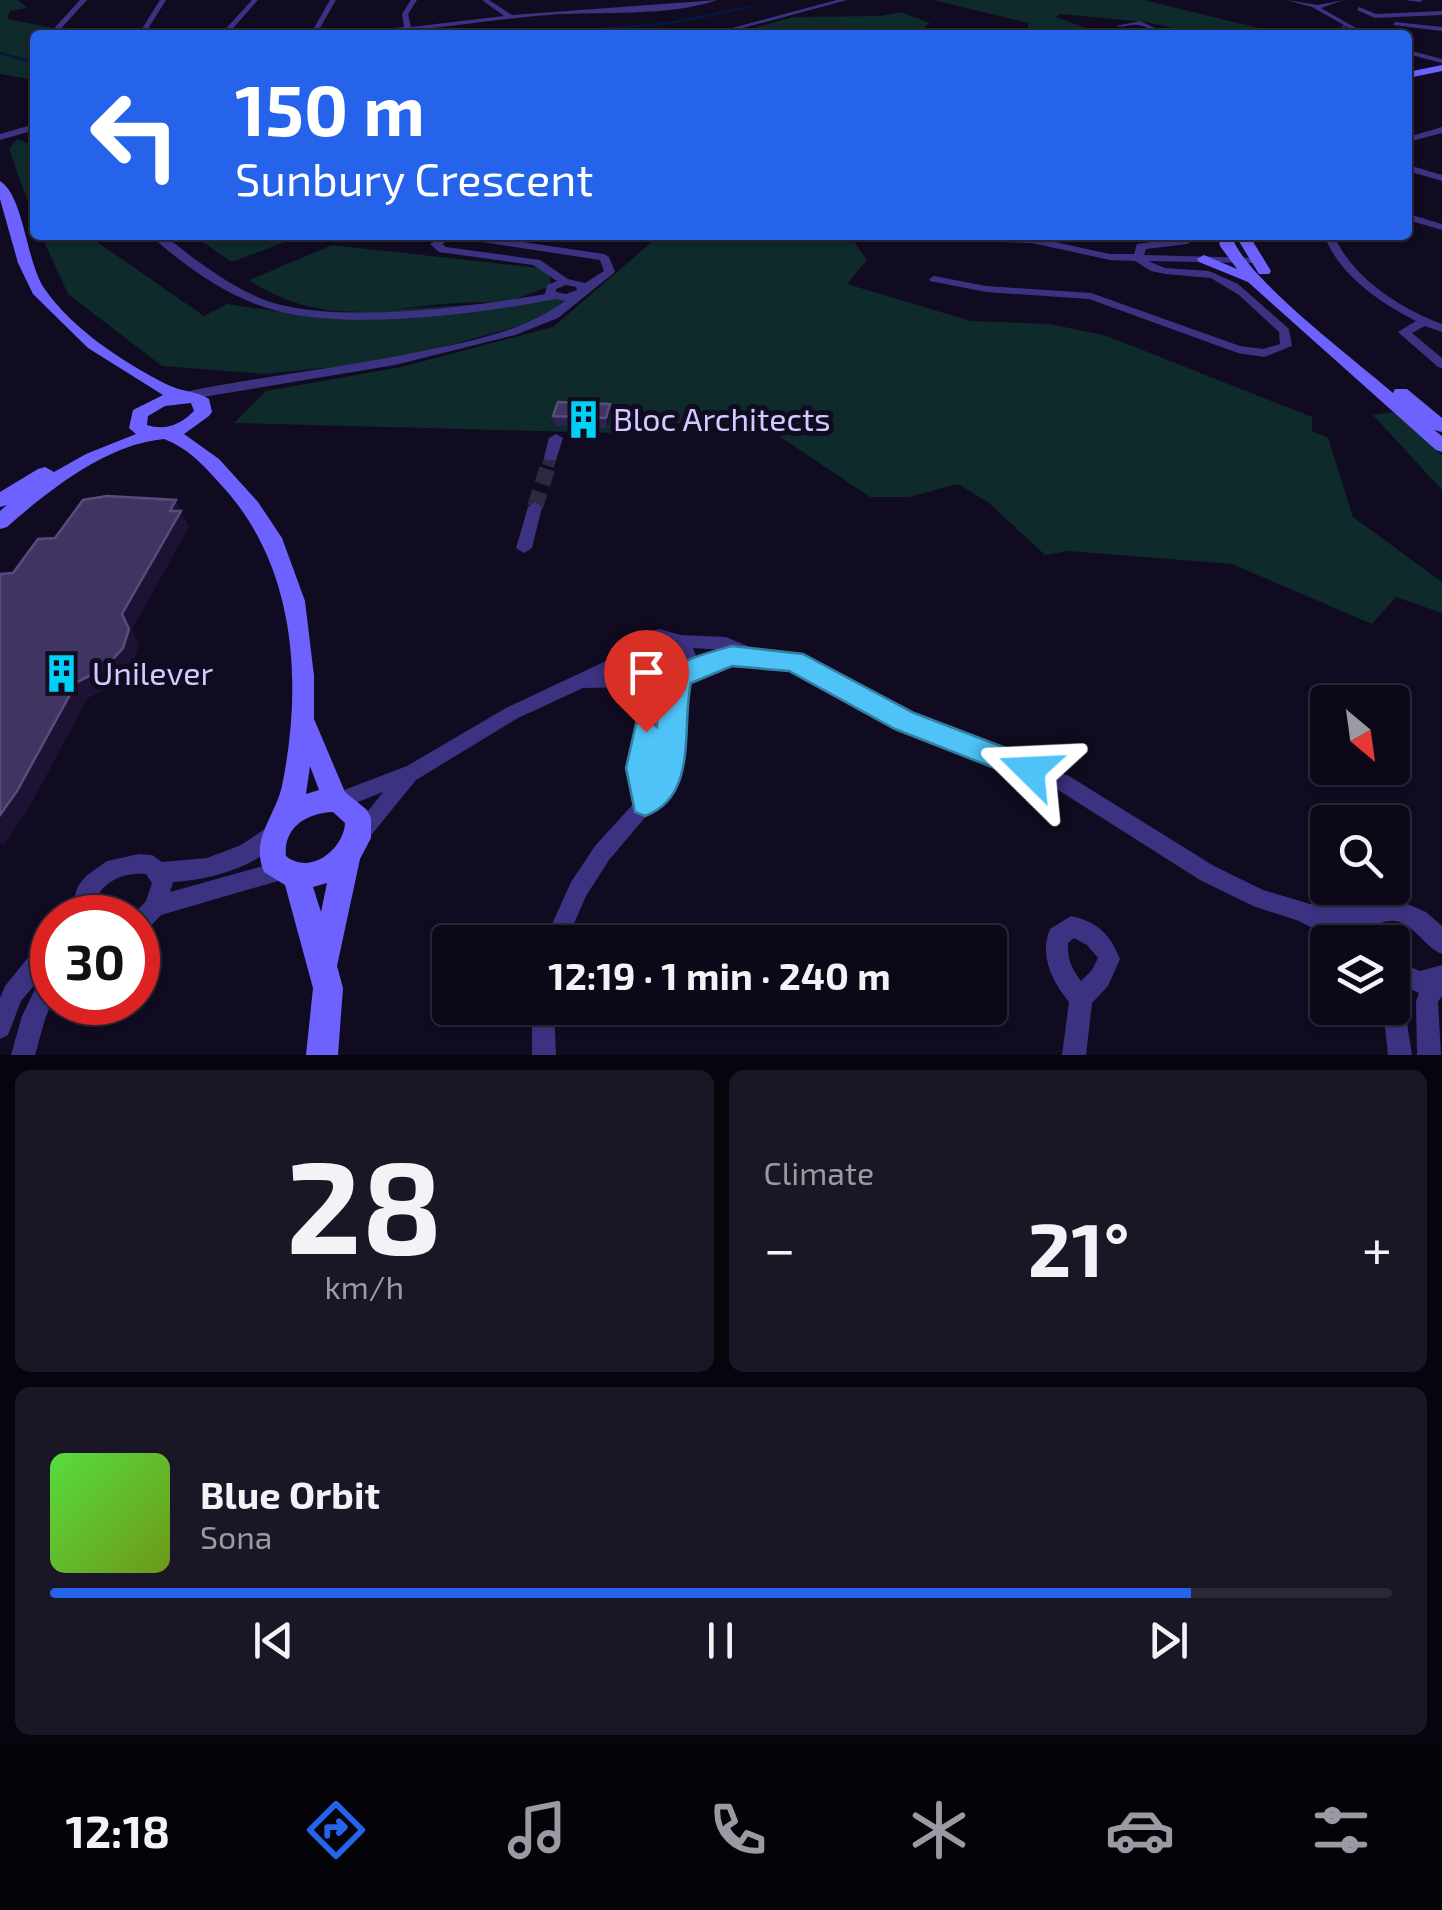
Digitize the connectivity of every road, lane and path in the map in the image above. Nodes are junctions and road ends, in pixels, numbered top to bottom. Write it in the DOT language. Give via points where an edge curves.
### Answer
graph roads {
  1 [pos="84,0"];
  2 [pos="162,0"];
  3 [pos="255,0"];
  4 [pos="333,0"];
  5 [pos="414,0"];
  6 [pos="485,0"];
  7 [pos="714,0"];
  8 [pos="844,0"];
  9 [pos="1289,0"];
  10 [pos="1341,0"];
  11 [pos="1408,0"];
  12 [pos="1424,0"];
  13 [pos="1316,6"];
  14 [pos="1359,9"];
  15 [pos="1442,10"];
  16 [pos="510,17"];
  17 [pos="1119,26"];
  18 [pos="1442,26"];
  19 [pos="1352,29"];
  20 [pos="56,30"];
  21 [pos="148,30"];
  22 [pos="228,30"];
  23 [pos="315,30"];
  24 [pos="408,30"];
  25 [pos="728,30"];
  26 [pos="1155,30"];
  27 [pos="1412,53"];
  28 [pos="1442,63"];
  29 [pos="1412,71"];
  30 [pos="30,128"];
  31 [pos="1442,130"];
  32 [pos="0,137"];
  33 [pos="1412,139"];
  34 [pos="1412,169"];
  35 [pos="1442,178"];
  36 [pos="0,185"];
  37 [pos="1412,219"];
  38 [pos="1442,227"];
  39 [pos="161,240"];
  40 [pos="443,240"];
  41 [pos="489,240"];
  42 [pos="1032,240"];
  43 [pos="1190,240"];
  44 [pos="1229,240"];
  45 [pos="1242,240"];
  46 [pos="1332,240"];
  47 [pos="1138,258"];
  48 [pos="1204,260"];
  49 [pos="1244,260"];
  50 [pos="934,279"];
  51 [pos="559,291"];
  52 [pos="583,291"];
  53 [pos="1280,302"];
  54 [pos="1424,322"];
  55 [pos="1442,328"];
  56 [pos="118,362"];
  57 [pos="1442,364"];
  58 [pos="244,387"];
  59 [pos="181,396"];
  60 [pos="140,414"];
  61 [pos="201,415"];
  62 [pos="1442,426"];
  63 [pos="161,434"];
  64 [pos="556,438"];
  65 [pos="1442,446"];
  66 [pos="199,447"];
  67 [pos="106,453"];
  68 [pos="551,457"];
  69 [pos="0,501"];
  70 [pos="535,507"];
  71 [pos="0,522"];
  72 [pos="524,548"];
  73 [pos="681,641"];
  74 [pos="754,657"];
  75 [pos="627,659"];
  76 [pos="683,674"];
  77 [pos="643,682"];
  78 [pos="573,683"];
  79 [pos="303,721"];
  80 [pos="414,772"];
  81 [pos="335,800"];
  82 [pos="645,802"];
  83 [pos="282,824"];
  84 [pos="352,847"];
  85 [pos="160,872"];
  86 [pos="289,874"];
  87 [pos="86,895"];
  88 [pos="159,895"];
  89 [pos="160,906"];
  90 [pos="1304,912"];
  91 [pos="1374,913"];
  92 [pos="562,925"];
  93 [pos="1327,925"];
  94 [pos="1367,925"];
  95 [pos="1438,937"];
  96 [pos="324,961"];
  97 [pos="30,972"];
  98 [pos="1410,978"];
  99 [pos="1440,978"];
  100 [pos="1082,998"];
  101 [pos="32,1025"];
  102 [pos="543,1025"];
  103 [pos="1396,1025"];
  104 [pos="0,1027"];
  105 [pos="24,1055"];
  106 [pos="322,1055"];
  107 [pos="544,1055"];
  108 [pos="1074,1055"];
  109 [pos="1400,1055"];
  110 [pos="1429,1055"];
  1 -- 20 [label="street"];
  2 -- 21 [label="street"];
  3 -- 22 [label="street"];
  4 -- 23 [label="street"];
  5 -- 24 [label="street" via="405,14"];
  6 -- 16 [label="street"];
  7 -- 16 [label="street"];
  8 -- 25 [label="street"];
  9 -- 13 [label="street"];
  10 -- 13 [label="street"];
  11 -- 12 [label="street"];
  12 -- 15 [label="street"];
  13 -- 19 [label="street"];
  14 -- 15 [label="street" via="1375,16"];
  16 -- 24 [label="street"];
  17 -- 26 [label="street" via="1140,23"];
  18 -- 19 [label="street"];
  27 -- 28 [label="street"];
  28 -- 29 [label="street"];
  30 -- 32 [label="street"];
  31 -- 33 [label="street"];
  34 -- 35 [label="street"];
  36 -- 56 [label="street" via="42,297"];
  37 -- 38 [label="street"];
  39 -- 51 [label="street" via="224,284 281,308 344,312 506,304"];
  40 -- 51 [label="street" via="436,248 536,262"];
  41 -- 52 [label="street" via="607,259 608,275"];
  42 -- 47 [label="street"];
  43 -- 47 [label="street" via="1144,245"];
  44 -- 49 [label="street"];
  45 -- 49 [label="street"];
  46 -- 54 [label="street" via="1350,269"];
  47 -- 48 [label="street"];
  47 -- 50 [label="street" via="1159,270 1224,280 1281,327 1288,343 1275,351 1248,351 1092,296"];
  48 -- 49 [label="street"];
  48 -- 53 [label="street"];
  49 -- 53 [label="street"];
  49 -- 62 [label="street"];
  51 -- 52 [label="street"];
  51 -- 52 [label="street"];
  51 -- 58 [label="street" via="544,322 396,362"];
  53 -- 65 [label="street"];
  54 -- 55 [label="street"];
  54 -- 57 [label="street" via="1404,332"];
  56 -- 59 [label="street"];
  56 -- 60 [label="street" via="141,395"];
  58 -- 59 [label="street"];
  58 -- 61 [label="street"];
  59 -- 60 [label="street"];
  59 -- 61 [label="street" via="200,400"];
  60 -- 63 [label="street" via="138,428"];
  60 -- 69 [label="street"];
  61 -- 63 [label="street"];
  61 -- 66 [label="street"];
  63 -- 66 [label="street"];
  63 -- 67 [label="street"];
  64 -- 68 [label="street"];
  66 -- 67 [label="street" via="154,442"];
  66 -- 79 [label="street" via="253,506 282,561 298,639"];
  67 -- 71 [label="street" via="36,492"];
  70 -- 72 [label="street"];
  73 -- 74 [label="street" via="726,644"];
  73 -- 75 [label="street" via="647,637"];
  73 -- 76 [label="street" via="690,654"];
  74 -- 76 [label="street" via="732,656"];
  74 -- 90 [label="street" via="794,662 905,721 1062,782 1207,872"];
  75 -- 77 [label="street"];
  75 -- 78 [label="street"];
  76 -- 77 [label="street"];
  76 -- 82 [label="street" via="671,710 666,781"];
  77 -- 78 [label="street"];
  77 -- 82 [label="street"];
  78 -- 80 [label="street"];
  79 -- 81 [label="street"];
  79 -- 83 [label="street"];
  80 -- 81 [label="street"];
  80 -- 84 [label="street"];
  81 -- 83 [label="street" via="312,802"];
  81 -- 84 [label="street" via="358,818"];
  82 -- 92 [label="street" via="578,889"];
  83 -- 85 [label="street" via="255,850 213,868"];
  83 -- 86 [label="street" via="271,853"];
  84 -- 86 [label="street" via="323,872"];
  84 -- 96 [label="street"];
  85 -- 87 [label="street" via="141,862 112,868"];
  85 -- 88 [label="street"];
  86 -- 89 [label="street"];
  86 -- 96 [label="street"];
  90 -- 91 [label="street"];
  90 -- 93 [label="street"];
  91 -- 94 [label="street"];
  91 -- 95 [label="street" via="1404,912"];
  96 -- 106 [label="street" via="328,1010"];
  97 -- 104 [label="street" via="12,994"];
  98 -- 99 [label="street"];
  99 -- 110 [label="street" via="1427,1001"];
  100 -- 108 [label="street"];
  101 -- 105 [label="street"];
  102 -- 107 [label="street"];
  103 -- 109 [label="street"];
}
